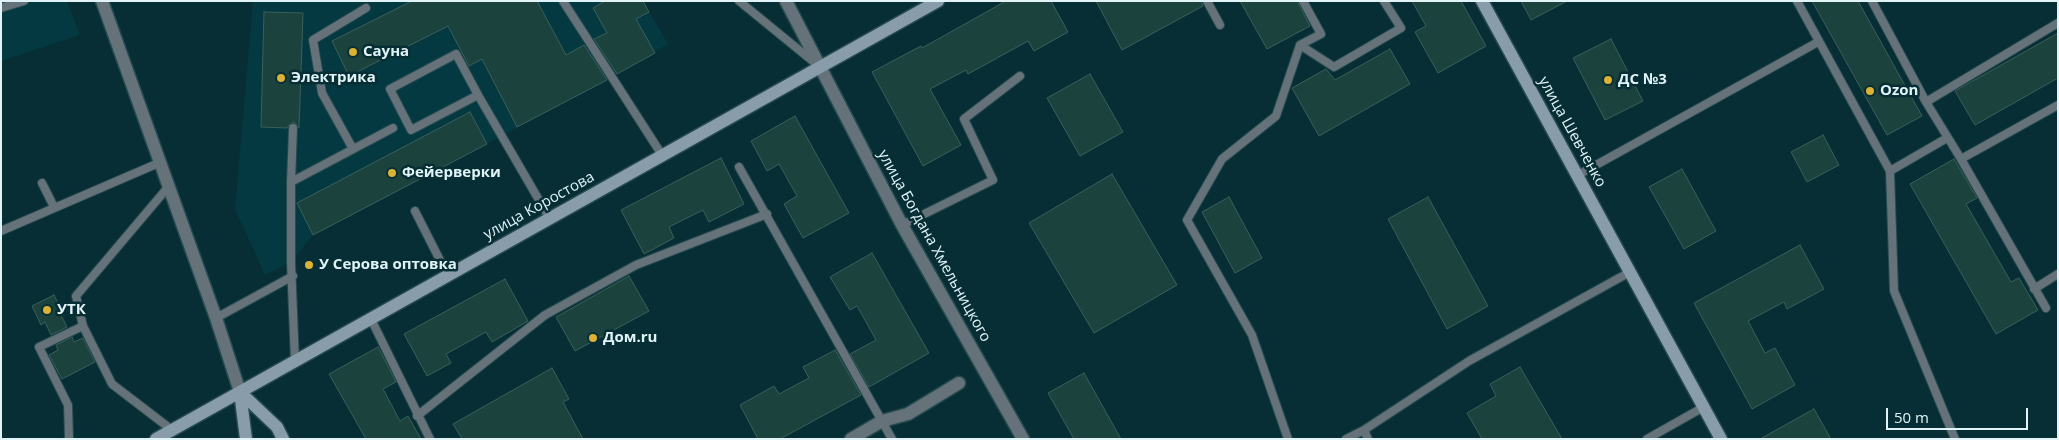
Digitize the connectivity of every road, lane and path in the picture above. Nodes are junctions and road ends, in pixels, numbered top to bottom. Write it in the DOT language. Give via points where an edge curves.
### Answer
graph roads {
  1 [pos="24,1"];
  2 [pos="102,1"];
  3 [pos="563,1"];
  4 [pos="739,1"];
  5 [pos="786,1"];
  6 [pos="938,1"];
  7 [pos="1207,1"];
  8 [pos="1303,1"];
  9 [pos="1384,1"];
  10 [pos="1483,1"];
  11 [pos="1797,1"];
  12 [pos="1872,1"];
  13 [pos="1,8"];
  14 [pos="366,8"];
  15 [pos="2058,23"];
  16 [pos="1220,25"];
  17 [pos="1818,42"];
  18 [pos="1300,45"];
  19 [pos="820,67"];
  20 [pos="1020,76"];
  21 [pos="478,96"];
  22 [pos="1926,102"];
  23 [pos="2058,105"];
  24 [pos="294,128"];
  25 [pos="393,128"];
  26 [pos="1947,138"];
  27 [pos="353,149"];
  28 [pos="662,155"];
  29 [pos="1961,159"];
  30 [pos="161,162"];
  31 [pos="739,167"];
  32 [pos="1890,171"];
  33 [pos="1578,175"];
  34 [pos="291,182"];
  35 [pos="42,183"];
  36 [pos="169,186"];
  37 [pos="54,207"];
  38 [pos="415,211"];
  39 [pos="767,214"];
  40 [pos="550,219"];
  41 [pos="902,225"];
  42 [pos="1,231"];
  43 [pos="1630,272"];
  44 [pos="2058,274"];
  45 [pos="293,276"];
  46 [pos="448,276"];
  47 [pos="2034,289"];
  48 [pos="2046,308"];
  49 [pos="216,318"];
  50 [pos="371,319"];
  51 [pos="83,326"];
  52 [pos="295,362"];
  53 [pos="959,383"];
  54 [pos="240,392"];
  55 [pos="1702,408"];
  56 [pos="418,416"];
  57 [pos="882,421"];
  58 [pos="172,430"];
  59 [pos="1364,430"];
  60 [pos="69,439"];
  61 [pos="156,439"];
  62 [pos="246,439"];
  63 [pos="283,439"];
  64 [pos="430,439"];
  65 [pos="851,439"];
  66 [pos="892,439"];
  67 [pos="1023,439"];
  68 [pos="1288,439"];
  69 [pos="1346,439"];
  70 [pos="1368,439"];
  71 [pos="1646,439"];
  72 [pos="1720,439"];
  73 [pos="1956,439"];
  1 -- 13 [label="lane"];
  2 -- 30 [label="street"];
  3 -- 28 [label="lane"];
  4 -- 19 [label="lane"];
  5 -- 19 [label="street, улица Богдана Хмельницкого"];
  6 -- 19 [label="main road, улица Коростова"];
  7 -- 16 [label="lane"];
  8 -- 18 [label="lane" via="1321,34"];
  9 -- 18 [label="lane" via="1400,28 1334,67"];
  10 -- 33 [label="street, улица Шевченко"];
  10 -- 72 [label="main road, улица Шевченко"];
  11 -- 17 [label="lane"];
  12 -- 22 [label="lane"];
  14 -- 27 [label="lane" via="313,40 322,93"];
  15 -- 22 [label="lane"];
  17 -- 32 [label="lane"];
  17 -- 33 [label="lane"];
  18 -- 68 [label="lane" via="1276,116 1222,159 1186,220 1252,335"];
  19 -- 28 [label="main road, улица Коростова"];
  19 -- 41 [label="street, улица Богдана Хмельницкого"];
  20 -- 41 [label="lane" via="964,119 993,180"];
  21 -- 21 [label="lane" via="456,54 390,89 411,130"];
  21 -- 40 [label="lane"];
  22 -- 26 [label="lane"];
  23 -- 29 [label="lane"];
  24 -- 34 [label="lane"];
  25 -- 27 [label="lane"];
  26 -- 29 [label="lane"];
  26 -- 32 [label="lane"];
  27 -- 34 [label="lane"];
  28 -- 40 [label="main road, улица Коростова"];
  29 -- 47 [label="lane"];
  30 -- 36 [label="street"];
  30 -- 37 [label="lane"];
  31 -- 39 [label="lane"];
  32 -- 73 [label="lane" via="1894,291"];
  33 -- 43 [label="street, улица Шевченко"];
  34 -- 45 [label="lane"];
  35 -- 37 [label="lane"];
  36 -- 49 [label="street"];
  36 -- 51 [label="lane" via="76,296"];
  37 -- 42 [label="lane"];
  38 -- 46 [label="lane"];
  39 -- 56 [label="lane" via="636,265 545,315"];
  39 -- 57 [label="lane"];
  40 -- 46 [label="main road, улица Коростова"];
  41 -- 67 [label="street, улица Богдана Хмельницкого"];
  43 -- 55 [label="street, улица Шевченко"];
  43 -- 59 [label="lane" via="1470,361"];
  44 -- 47 [label="lane"];
  45 -- 49 [label="lane"];
  45 -- 52 [label="lane"];
  46 -- 50 [label="main road, улица Коростова"];
  47 -- 48 [label="lane"];
  49 -- 54 [label="street"];
  50 -- 52 [label="main road, улица Коростова"];
  50 -- 56 [label="lane"];
  51 -- 58 [label="lane" via="112,384"];
  51 -- 60 [label="lane" via="39,348 68,405"];
  52 -- 54 [label="main road, улица Коростова"];
  53 -- 57 [label="street" via="908,414"];
  54 -- 58 [label="main road, улица Коростова"];
  54 -- 62 [label="main road"];
  54 -- 63 [label="main road" via="277,427"];
  55 -- 71 [label="lane"];
  55 -- 72 [label="street, улица Шевченко"];
  56 -- 64 [label="lane"];
  57 -- 65 [label="street"];
  57 -- 66 [label="lane"];
  58 -- 61 [label="main road, улица Коростова"];
  59 -- 69 [label="lane"];
  59 -- 70 [label="lane"];
}
